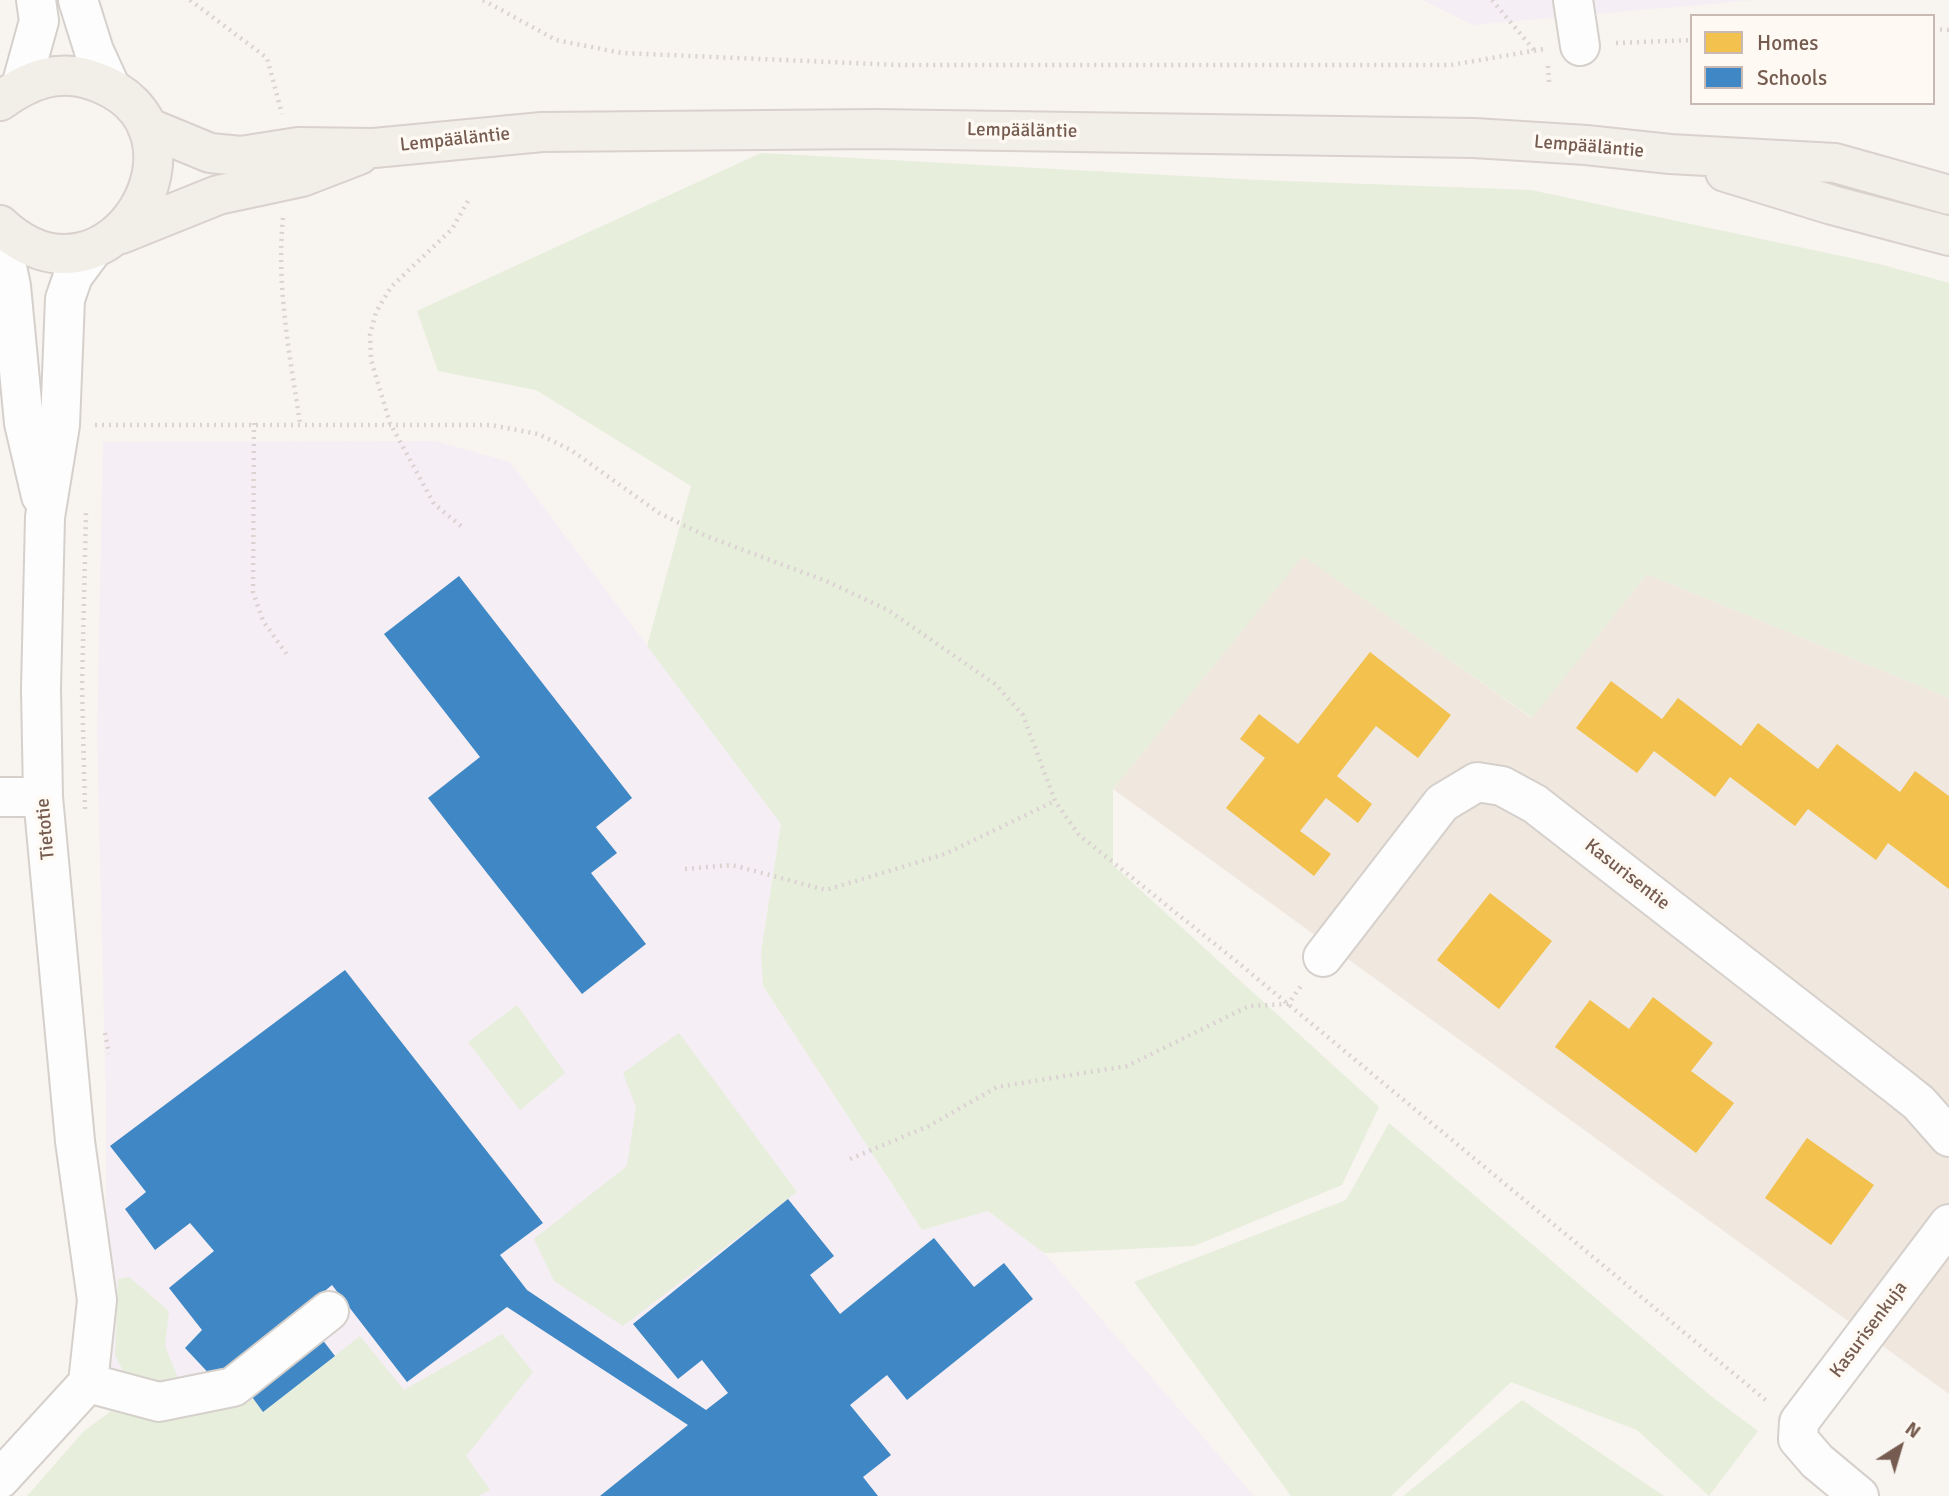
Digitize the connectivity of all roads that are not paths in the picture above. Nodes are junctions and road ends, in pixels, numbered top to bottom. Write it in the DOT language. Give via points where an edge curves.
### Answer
graph roads {
  1 [pos="36,0"];
  2 [pos="78,0"];
  3 [pos="1573,0"];
  4 [pos="1580,46"];
  5 [pos="110,86"];
  6 [pos="10,93"];
  7 [pos="147,127"];
  8 [pos="374,148"];
  9 [pos="1670,154"];
  10 [pos="1949,195"];
  11 [pos="0,225"];
  12 [pos="0,233"];
  13 [pos="1949,236"];
  14 [pos="104,243"];
  15 [pos="45,517"];
  16 [pos="0,797"];
  17 [pos="43,797"];
  18 [pos="1323,957"];
  19 [pos="1949,1137"];
  20 [pos="1949,1224"];
  21 [pos="329,1311"];
  22 [pos="88,1383"];
  23 [pos="0,1479"];
  24 [pos="1860,1496"];
  1 -- 6 [label="street" via="39,21"];
  2 -- 5 [label="street"];
  3 -- 4 [label="street"];
  5 -- 6 [label="main road" via="62,75"];
  5 -- 7 [label="main road" via="131,103"];
  7 -- 8 [label="main road, Lempääläntie" via="220,154 242,156 298,147"];
  7 -- 14 [label="main road" via="152,152 150,188 135,217"];
  8 -- 9 [label="main road, Lempääläntie" via="542,132 875,129 1474,138"];
  8 -- 14 [label="main road, Lempääläntie" via="302,177 218,195"];
  9 -- 10 [label="main road, Lempääläntie" via="1835,163"];
  9 -- 13 [label="main road, Lempääläntie"];
  11 -- 14 [label="main road, Lempääläntie" via="24,243 45,250 77,252"];
  12 -- 15 [label="street, Tietotie" via="11,286 24,423"];
  14 -- 15 [label="street, Tietotie" via="73,276 65,299 60,425"];
  15 -- 17 [label="street, Tietotie"];
  16 -- 17 [label="street"];
  17 -- 22 [label="street, Tietotie" via="75,1141 97,1300"];
  18 -- 19 [label="street, Kasurisentie" via="1442,803 1477,782 1502,786 1535,804 1899,1087"];
  20 -- 24 [label="street, Kasurisenkuja" via="1799,1431 1817,1461"];
  21 -- 22 [label="street" via="233,1387 159,1402"];
  22 -- 23 [label="street"];
}
